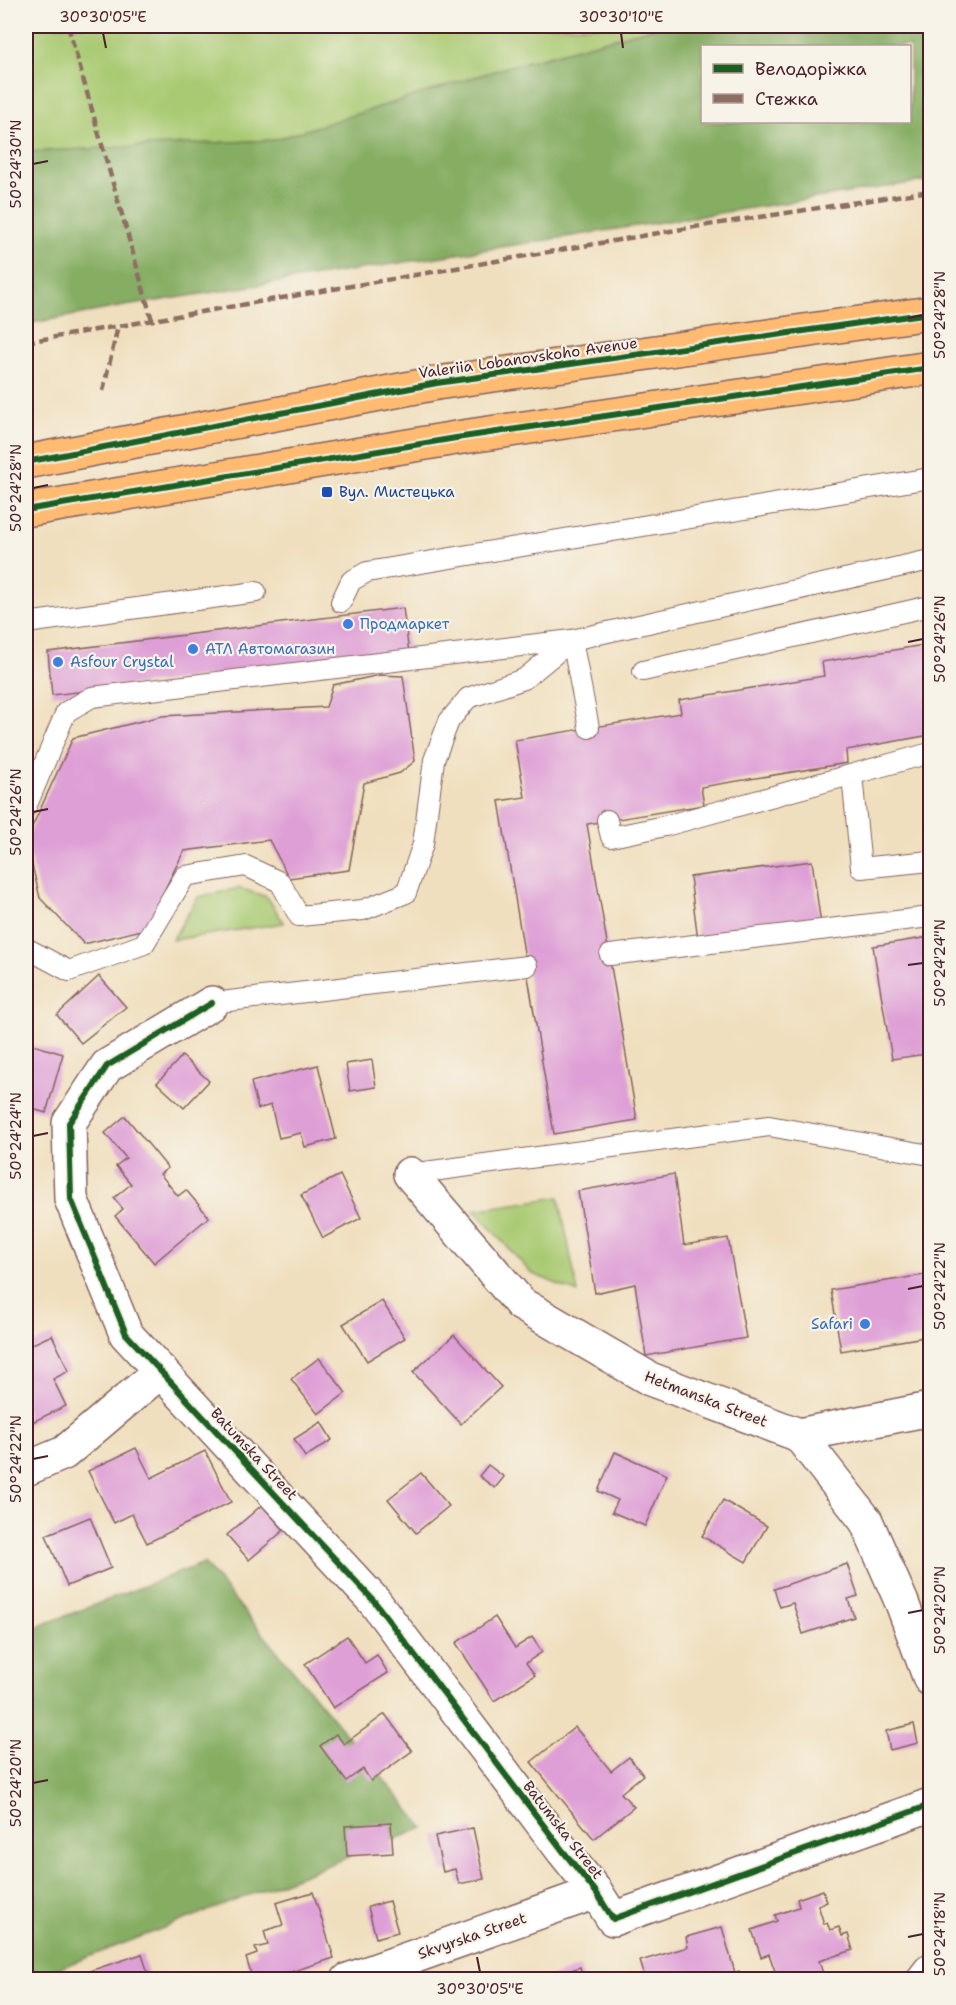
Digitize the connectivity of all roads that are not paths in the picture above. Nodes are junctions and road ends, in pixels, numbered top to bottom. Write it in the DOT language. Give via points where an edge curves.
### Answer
graph roads {
  1 [pos="930,313"];
  2 [pos="930,368"];
  3 [pos="26,462"];
  4 [pos="930,478"];
  5 [pos="26,510"];
  6 [pos="930,560"];
  7 [pos="256,592"];
  8 [pos="341,602"];
  9 [pos="930,606"];
  10 [pos="26,623"];
  11 [pos="572,640"];
  12 [pos="643,671"];
  13 [pos="589,728"];
  14 [pos="930,753"];
  15 [pos="852,775"];
  16 [pos="26,807"];
  17 [pos="607,820"];
  18 [pos="930,861"];
  19 [pos="930,917"];
  20 [pos="26,948"];
  21 [pos="610,955"];
  22 [pos="527,966"];
  23 [pos="212,1003"];
  24 [pos="930,1155"];
  25 [pos="410,1174"];
  26 [pos="161,1371"];
  27 [pos="930,1408"];
  28 [pos="799,1435"];
  29 [pos="26,1469"];
  30 [pos="930,1679"];
  31 [pos="930,1805"];
  32 [pos="604,1905"];
  33 [pos="930,1971"];
  34 [pos="348,1980"];
  35 [pos="923,1980"];
  1 -- 3 [label="main road, Valeriia Lobanovskoho Avenue" via="437,383"];
  2 -- 5 [label="main road" via="456,438"];
  4 -- 8 [label="lane" via="367,572 351,581"];
  6 -- 11 [label="lane"];
  7 -- 10 [label="lane"];
  9 -- 12 [label="lane"];
  11 -- 13 [label="lane"];
  11 -- 16 [label="lane" via="92,697 66,712"];
  11 -- 20 [label="lane" via="525,679 468,698 448,721 435,760 423,844 406,893 363,910 299,916 280,882 246,866 185,876 144,944 69,970"];
  14 -- 15 [label="lane"];
  15 -- 17 [label="lane" via="611,837"];
  15 -- 18 [label="lane" via="861,868"];
  19 -- 21 [label="lane"];
  22 -- 23 [label="lane"];
  23 -- 26 [label="street, Batumska Street" via="107,1066 69,1123 71,1199 126,1334"];
  24 -- 25 [label="lane" via="769,1126"];
  25 -- 28 [label="street, Hetmanska Street" via="521,1304 650,1379"];
  26 -- 29 [label="street" via="64,1453"];
  26 -- 32 [label="street, Batumska Street" via="374,1600"];
  27 -- 28 [label="street"];
  28 -- 30 [label="street" via="866,1521"];
  31 -- 32 [label="street, Skvyrska Street"];
  32 -- 34 [label="street, Skvyrska Street"];
  33 -- 35 [label="street"];
}
